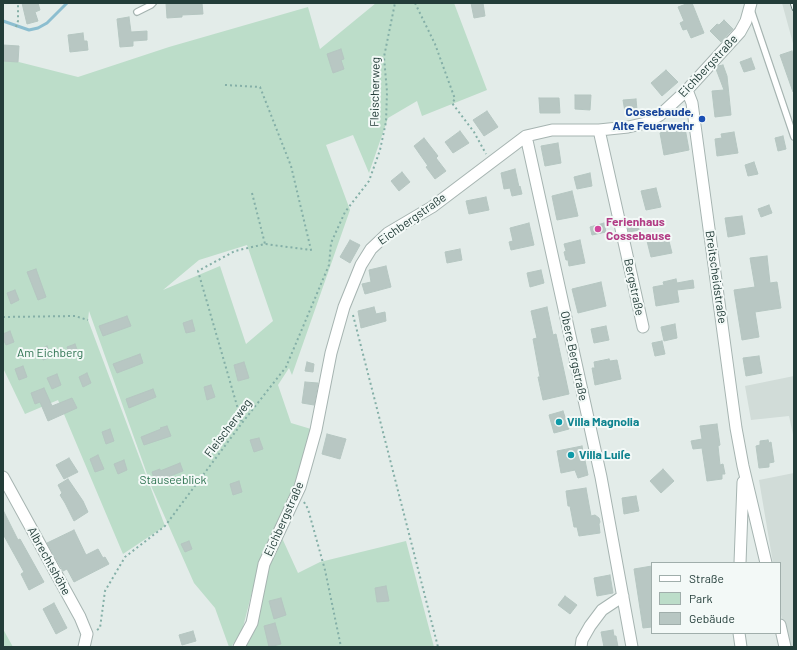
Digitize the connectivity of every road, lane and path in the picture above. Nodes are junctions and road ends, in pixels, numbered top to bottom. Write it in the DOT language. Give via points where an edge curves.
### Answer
graph roads {
  1 [pos="18,3"];
  2 [pos="153,3"];
  3 [pos="395,3"];
  4 [pos="415,3"];
  5 [pos="751,6"];
  6 [pos="137,12"];
  7 [pos="16,27"];
  8 [pos="225,85"];
  9 [pos="687,90"];
  10 [pos="599,130"];
  11 [pos="526,136"];
  12 [pos="794,137"];
  13 [pos="491,162"];
  14 [pos="252,193"];
  15 [pos="265,244"];
  16 [pos="346,302"];
  17 [pos="3,317"];
  18 [pos="88,320"];
  19 [pos="643,327"];
  20 [pos="242,423"];
  21 [pos="743,466"];
  22 [pos="3,477"];
  23 [pos="298,492"];
  24 [pos="740,562"];
  25 [pos="766,562"];
  26 [pos="623,596"];
  27 [pos="781,629"];
  28 [pos="96,632"];
  29 [pos="739,634"];
  30 [pos="84,647"];
  31 [pos="239,647"];
  32 [pos="341,647"];
  33 [pos="438,647"];
  34 [pos="581,647"];
  35 [pos="632,647"];
  36 [pos="741,647"];
  37 [pos="785,647"];
  1 -- 7 [label="path"];
  2 -- 6 [label="lane"];
  3 -- 20 [label="path, Fleischerweg" via="384,57 386,122 369,181 345,212 330,243 329,265 286,367"];
  4 -- 13 [label="path" via="435,44 453,92 455,99 452,103 474,132"];
  5 -- 9 [label="street, Eichbergstraße" via="740,32"];
  5 -- 12 [label="lane"];
  8 -- 15 [label="path" via="260,87 290,166 311,250"];
  9 -- 10 [label="street, Eichbergstraße" via="660,115 646,123"];
  9 -- 21 [label="street, Breitscheidstraße" via="692,103"];
  10 -- 11 [label="street, Eichbergstraße" via="552,130"];
  10 -- 19 [label="street, Bergstraße"];
  11 -- 13 [label="street, Eichbergstraße"];
  11 -- 26 [label="street, Obere Bergstraße" via="601,477"];
  13 -- 16 [label="street, Eichbergstraße" via="432,207 388,233 371,249 361,265"];
  14 -- 15 [label="path"];
  15 -- 20 [label="path" via="235,251 198,271"];
  16 -- 23 [label="street, Eichbergstraße" via="331,353 316,430"];
  16 -- 33 [label="path" via="352,309"];
  17 -- 18 [label="path" via="75,316"];
  20 -- 28 [label="path, Fleischerweg" via="165,526 125,557 105,591 100,628"];
  21 -- 24 [label="street, Breitscheidstraße"];
  21 -- 25 [label="street, Breitscheidstraße"];
  22 -- 30 [label="street, Albrechtshöhe" via="80,617 87,634"];
  23 -- 31 [label="street, Eichbergstraße" via="264,564 252,623"];
  23 -- 32 [label="path" via="308,509 325,570"];
  26 -- 34 [label="street" via="602,610 582,640"];
  26 -- 35 [label="street, Obere Bergstraße"];
  27 -- 37 [label="street"];
  29 -- 36 [label="street"];
}
